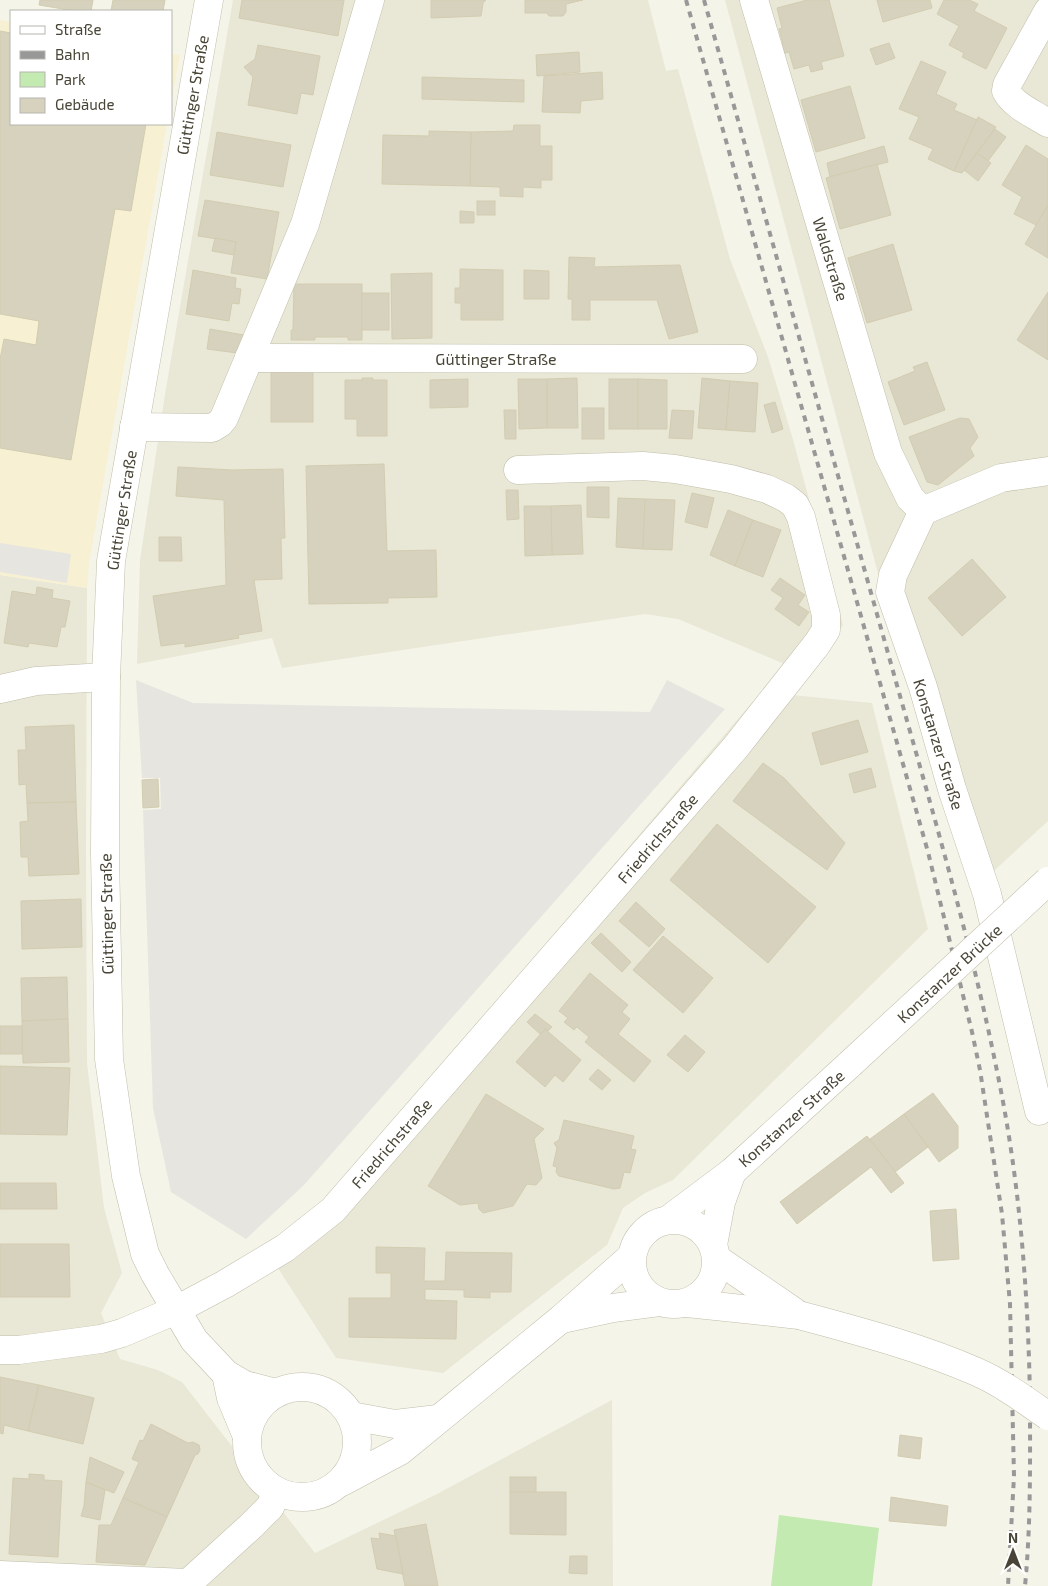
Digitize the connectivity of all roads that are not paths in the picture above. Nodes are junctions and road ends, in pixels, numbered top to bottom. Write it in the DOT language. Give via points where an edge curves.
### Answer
graph roads {
  1 [pos="209,0"];
  2 [pos="370,0"];
  3 [pos="754,0"];
  4 [pos="1048,11"];
  5 [pos="1048,123"];
  6 [pos="249,358"];
  7 [pos="743,359"];
  8 [pos="134,427"];
  9 [pos="518,470"];
  10 [pos="1048,471"];
  11 [pos="923,511"];
  12 [pos="106,677"];
  13 [pos="0,689"];
  14 [pos="1048,881"];
  15 [pos="850,1064"];
  16 [pos="1039,1111"];
  17 [pos="732,1172"];
  18 [pos="668,1220"];
  19 [pos="715,1252"];
  20 [pos="631,1257"];
  21 [pos="659,1302"];
  22 [pos="687,1303"];
  23 [pos="176,1310"];
  24 [pos="799,1314"];
  25 [pos="561,1319"];
  26 [pos="0,1350"];
  27 [pos="226,1374"];
  28 [pos="276,1393"];
  29 [pos="351,1416"];
  30 [pos="1048,1416"];
  31 [pos="438,1419"];
  32 [pos="246,1434"];
  33 [pos="342,1482"];
  34 [pos="277,1492"];
  35 [pos="0,1575"];
  36 [pos="186,1585"];
  1 -- 8 [label="street, Güttinger Straße"];
  2 -- 6 [label="street, Güttinger Straße" via="305,224"];
  3 -- 11 [label="street, Waldstraße" via="888,452 910,498"];
  4 -- 5 [label="street" via="1006,91 1021,106"];
  6 -- 7 [label="street, Güttinger Straße"];
  6 -- 8 [label="street, Güttinger Straße" via="224,418 212,428"];
  8 -- 12 [label="street, Güttinger Straße" via="111,561"];
  9 -- 23 [label="street, Friedrichstraße" via="643,466 675,469 731,479 786,498 795,505 801,517 826,615 826,630 734,748 333,1210 285,1248"];
  10 -- 11 [label="street" via="1001,478"];
  11 -- 16 [label="street, Konstanzer Straße" via="893,575 890,592 987,894"];
  12 -- 13 [label="street" via="36,681"];
  12 -- 23 [label="street, Güttinger Straße" via="109,1059 126,1176 145,1254"];
  14 -- 15 [label="street, Konstanzer Brücke, bridge"];
  15 -- 17 [label="street, Konstanzer Straße"];
  17 -- 18 [label="street, Konstanzer Straße"];
  17 -- 19 [label="street, Konstanzer Straße" via="721,1202"];
  18 -- 19 [label="street" via="682,1220 695,1225 706,1233"];
  18 -- 20 [label="street" via="643,1232"];
  19 -- 22 [label="street" via="715,1273 710,1286"];
  19 -- 24 [label="street"];
  20 -- 21 [label="street" via="637,1284"];
  20 -- 25 [label="street"];
  21 -- 22 [label="street"];
  21 -- 25 [label="street"];
  22 -- 24 [label="street"];
  23 -- 26 [label="street" via="101,1339"];
  23 -- 27 [label="street, Güttinger Straße" via="194,1340"];
  24 -- 30 [label="street, bridge" via="896,1342 977,1372"];
  25 -- 31 [label="street"];
  27 -- 28 [label="street, Güttinger Straße" via="245,1385"];
  27 -- 32 [label="street" via="231,1398"];
  28 -- 29 [label="street" via="310,1387 326,1392"];
  28 -- 32 [label="street" via="251,1418"];
  29 -- 31 [label="street" via="395,1424"];
  29 -- 33 [label="street" via="357,1433 357,1450 352,1467"];
  31 -- 33 [label="street" via="400,1451"];
  32 -- 34 [label="street" via="252,1468"];
  33 -- 34 [label="street" via="311,1498 294,1498"];
  34 -- 36 [label="street" via="270,1507"];
  35 -- 36 [label="street"];
}
